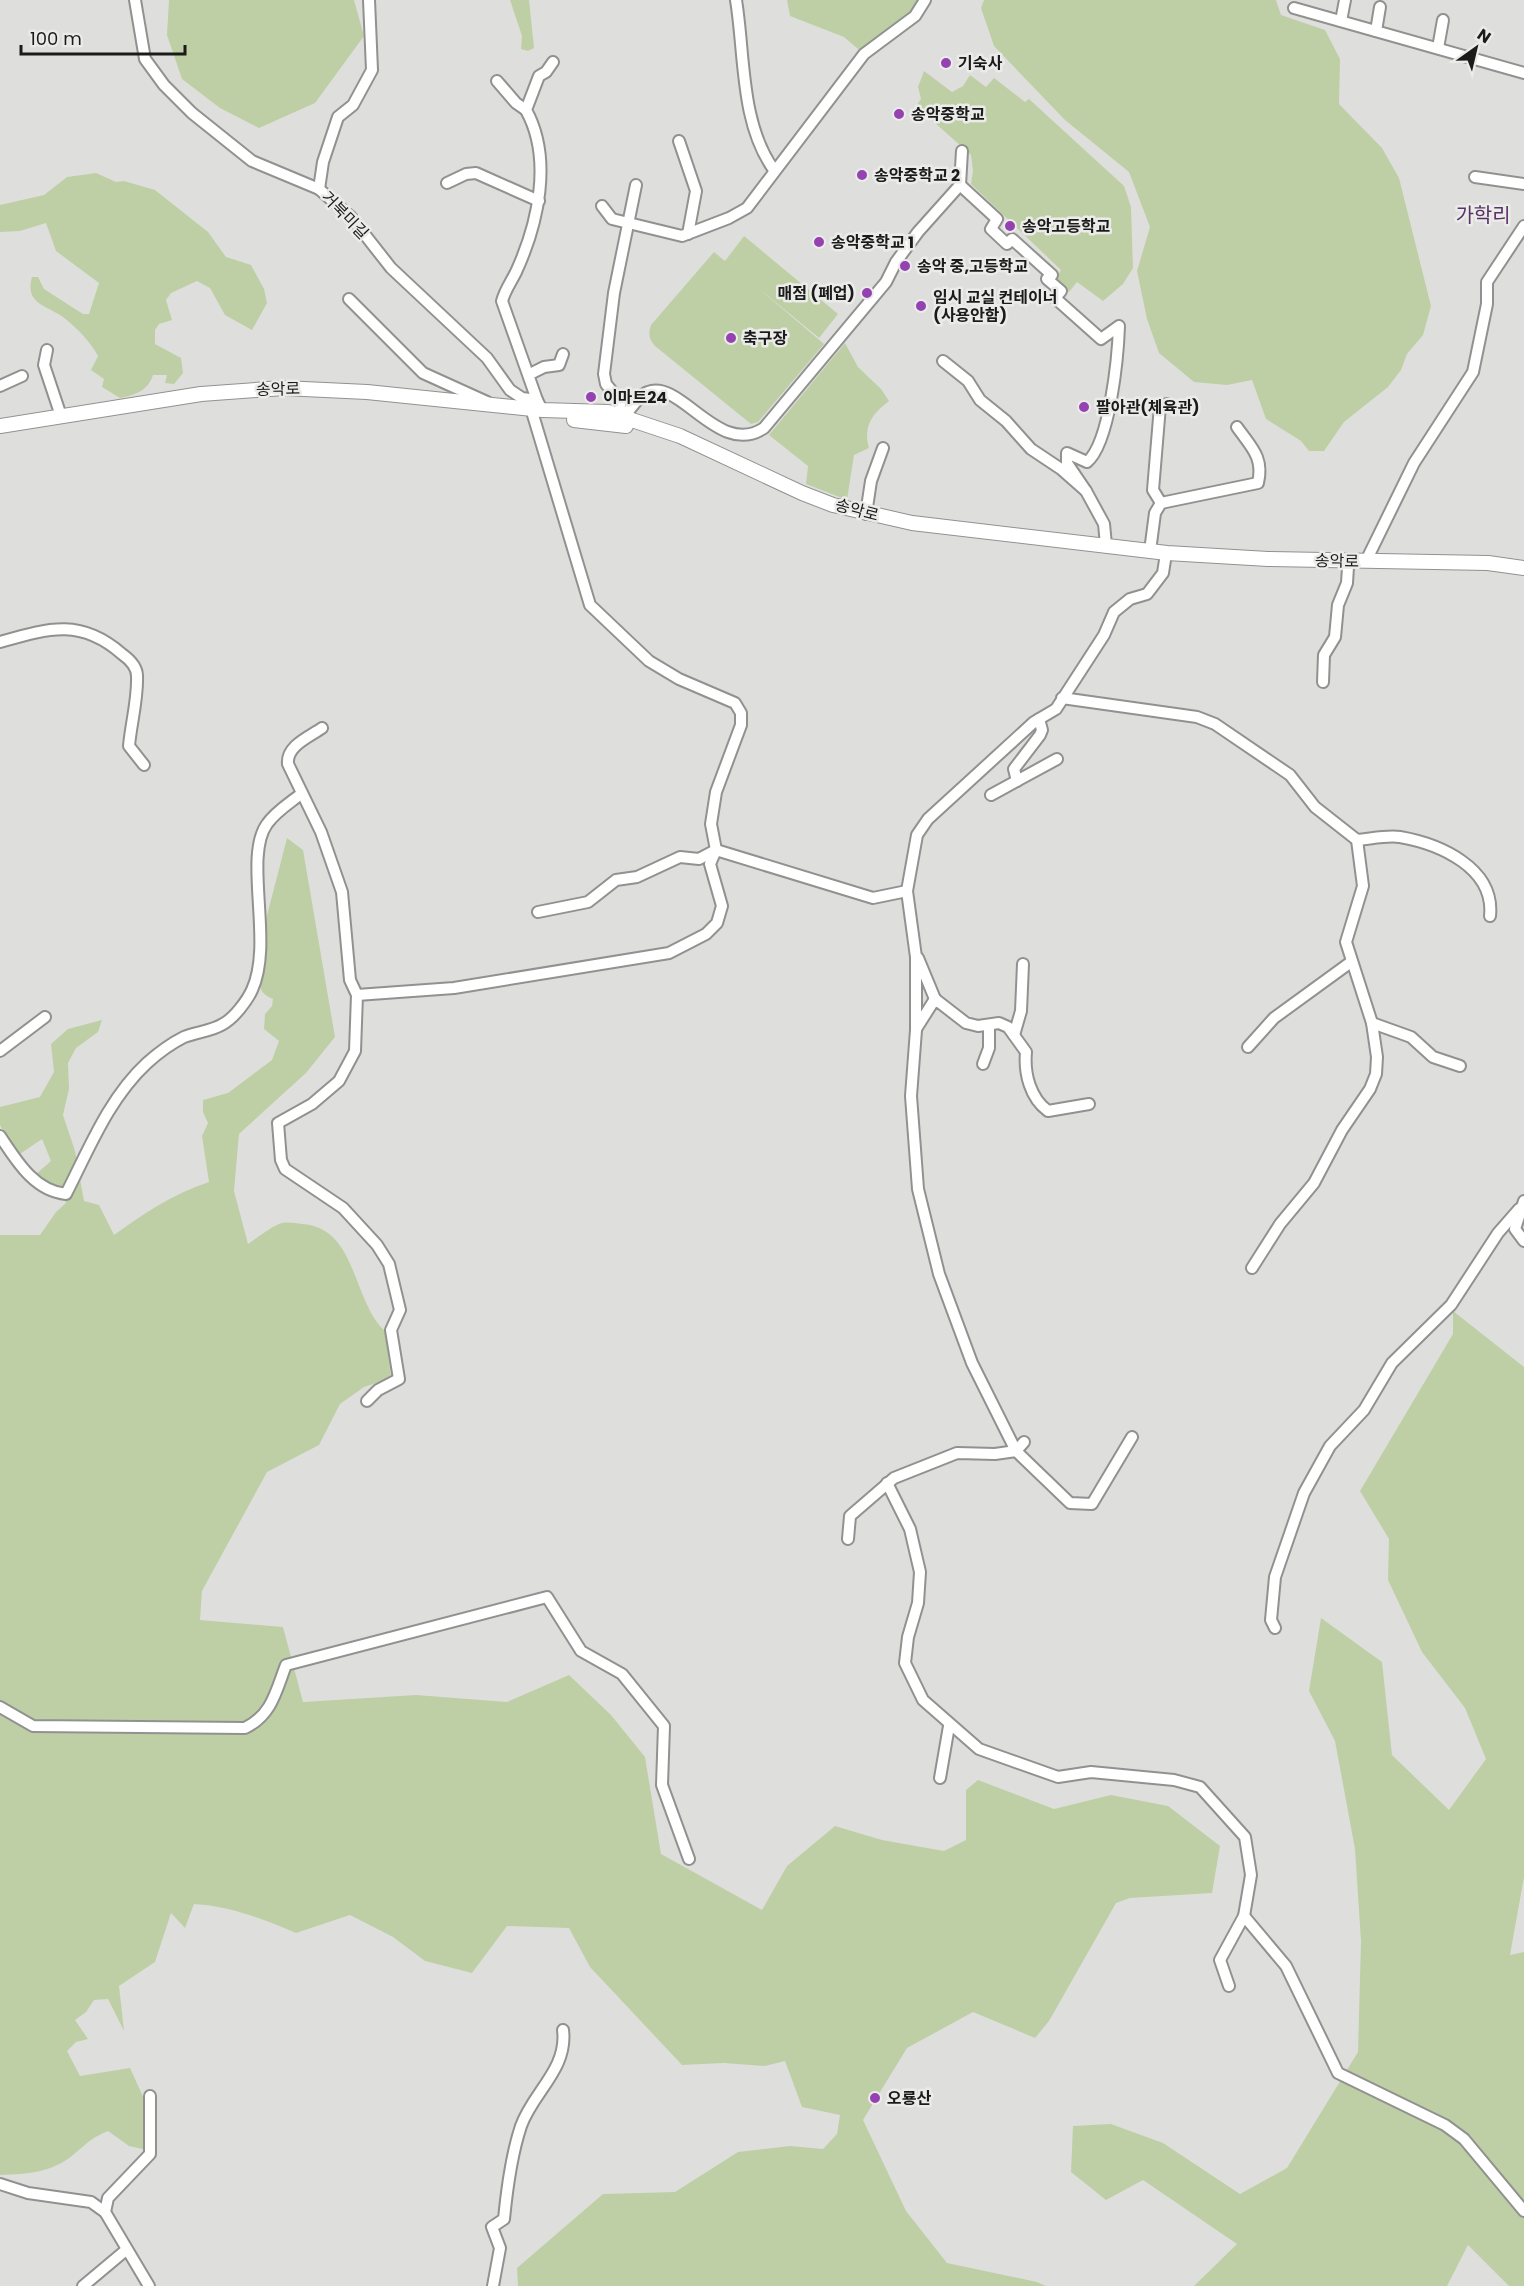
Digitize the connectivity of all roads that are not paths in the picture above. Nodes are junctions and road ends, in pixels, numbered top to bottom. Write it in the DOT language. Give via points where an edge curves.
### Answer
graph roads {
  1 [pos="135,0"];
  2 [pos="369,0"];
  3 [pos="736,0"];
  4 [pos="925,0"];
  5 [pos="1345,0"];
  6 [pos="1380,7"];
  7 [pos="1294,8"];
  8 [pos="1443,20"];
  9 [pos="1341,21"];
  10 [pos="1376,31"];
  11 [pos="1438,48"];
  12 [pos="554,62"];
  13 [pos="1524,73"];
  14 [pos="497,81"];
  15 [pos="526,110"];
  16 [pos="679,141"];
  17 [pos="962,151"];
  18 [pos="774,170"];
  19 [pos="1474,177"];
  20 [pos="447,183"];
  21 [pos="1524,184"];
  22 [pos="636,185"];
  23 [pos="960,185"];
  24 [pos="320,189"];
  25 [pos="539,201"];
  26 [pos="602,206"];
  27 [pos="628,225"];
  28 [pos="1524,226"];
  29 [pos="688,234"];
  30 [pos="349,298"];
  31 [pos="47,350"];
  32 [pos="563,354"];
  33 [pos="943,361"];
  34 [pos="530,374"];
  35 [pos="22,376"];
  36 [pos="0,386"];
  37 [pos="1167,404"];
  38 [pos="495,406"];
  39 [pos="537,408"];
  40 [pos="62,416"];
  41 [pos="623,418"];
  42 [pos="0,426"];
  43 [pos="1237,427"];
  44 [pos="0,432"];
  45 [pos="883,448"];
  46 [pos="1086,492"];
  47 [pos="1161,503"];
  48 [pos="866,514"];
  49 [pos="1106,545"];
  50 [pos="1150,551"];
  51 [pos="1165,560"];
  52 [pos="1366,561"];
  53 [pos="1348,567"];
  54 [pos="1524,568"];
  55 [pos="1524,574"];
  56 [pos="0,642"];
  57 [pos="1323,682"];
  58 [pos="1062,698"];
  59 [pos="1039,719"];
  60 [pos="322,728"];
  61 [pos="1057,759"];
  62 [pos="144,765"];
  63 [pos="1017,781"];
  64 [pos="302,794"];
  65 [pos="991,795"];
  66 [pos="1357,840"];
  67 [pos="716,850"];
  68 [pos="907,891"];
  69 [pos="538,912"];
  70 [pos="1490,916"];
  71 [pos="915,950"];
  72 [pos="1351,962"];
  73 [pos="1023,964"];
  74 [pos="357,995"];
  75 [pos="935,999"];
  76 [pos="45,1017"];
  77 [pos="1372,1023"];
  78 [pos="989,1026"];
  79 [pos="916,1030"];
  80 [pos="1014,1035"];
  81 [pos="1248,1047"];
  82 [pos="0,1051"];
  83 [pos="983,1064"];
  84 [pos="1460,1066"];
  85 [pos="1089,1104"];
  86 [pos="0,1136"];
  87 [pos="1522,1205"];
  88 [pos="1524,1241"];
  89 [pos="1252,1268"];
  90 [pos="367,1401"];
  91 [pos="1132,1437"];
  92 [pos="1024,1442"];
  93 [pos="1016,1451"];
  94 [pos="886,1483"];
  95 [pos="848,1539"];
  96 [pos="1275,1628"];
  97 [pos="0,1707"];
  98 [pos="949,1726"];
  99 [pos="940,1778"];
  100 [pos="689,1858"];
  101 [pos="1244,1916"];
  102 [pos="1228,1986"];
  103 [pos="563,2030"];
  104 [pos="150,2096"];
  105 [pos="0,2184"];
  106 [pos="1524,2211"];
  107 [pos="105,2212"];
  108 [pos="126,2250"];
  109 [pos="83,2286"];
  110 [pos="148,2286"];
  111 [pos="493,2286"];
  1 -- 24 [label="street, 거북미길" via="146,59 164,85 252,161"];
  2 -- 24 [label="street" via="372,70 353,105 338,117 323,162"];
  3 -- 18 [label="street" via="756,140"];
  4 -- 18 [label="street" via="915,16 864,54"];
  5 -- 9 [label="street"];
  6 -- 10 [label="street"];
  7 -- 9 [label="street"];
  8 -- 11 [label="street"];
  9 -- 10 [label="street"];
  10 -- 11 [label="street"];
  11 -- 13 [label="street"];
  12 -- 15 [label="street" via="539,76"];
  14 -- 15 [label="street"];
  15 -- 25 [label="street" via="535,126"];
  16 -- 29 [label="street" via="696,191"];
  17 -- 23 [label="street"];
  18 -- 29 [label="street" via="747,208"];
  19 -- 21 [label="street"];
  20 -- 25 [label="street" via="476,173"];
  22 -- 27 [label="street"];
  23 -- 41 [label="street" via="918,232 886,282 764,428 746,437 738,436 672,395 657,390 646,392"];
  23 -- 46 [label="street" via="997,219 991,229 1000,238 1007,244 1012,239 1052,275 1047,279 1061,291 1055,298 1101,339 1119,326 1118,365 1106,424 1093,457 1087,462 1067,453 1067,463"];
  24 -- 39 [label="street, 거북미길" via="351,217 391,268 487,358 510,390"];
  25 -- 34 [label="street" via="516,272 502,301"];
  26 -- 27 [label="street" via="612,219"];
  27 -- 29 [label="street"];
  27 -- 41 [label="street" via="614,293 604,374 606,384 619,400"];
  28 -- 52 [label="street" via="1487,282 1487,304 1473,372 1414,463"];
  30 -- 38 [label="street, 송악로" via="423,373"];
  31 -- 40 [label="street" via="44,365"];
  32 -- 34 [label="street" via="559,365"];
  33 -- 46 [label="street" via="968,381 980,400 1031,449"];
  34 -- 39 [label="street"];
  35 -- 36 [label="street"];
  37 -- 47 [label="street" via="1160,406 1153,490"];
  38 -- 39 [label="main road, 송악로"];
  38 -- 40 [label="main road, 송악로" via="367,392 282,388 201,394"];
  39 -- 41 [label="main road, 송악로" via="608,412"];
  39 -- 44 [label="main road" via="269,393 186,401"];
  39 -- 51 [label="main road" via="645,431 842,513 955,534"];
  39 -- 67 [label="street" via="590,605 649,661 679,679 735,703 741,713 741,725 716,792 711,824"];
  40 -- 42 [label="main road, 송악로"];
  41 -- 48 [label="main road, 송악로" via="680,436 802,493"];
  43 -- 47 [label="street" via="1258,457 1258,483"];
  45 -- 48 [label="street" via="871,481"];
  46 -- 49 [label="street" via="1104,524"];
  47 -- 50 [label="street" via="1155,513"];
  48 -- 49 [label="main road, 송악로" via="964,530"];
  49 -- 50 [label="main road, 송악로"];
  50 -- 52 [label="main road, 송악로"];
  51 -- 53 [label="main road"];
  51 -- 58 [label="street" via="1163,573 1147,594 1130,599 1114,612 1104,635"];
  52 -- 54 [label="main road, 송악로" via="1488,563"];
  53 -- 55 [label="main road" via="1490,569"];
  53 -- 57 [label="street, 송악로" via="1347,583 1338,604 1335,637 1324,655"];
  56 -- 62 [label="street" via="42,630 79,630 104,638 130,661 138,674 129,746"];
  58 -- 59 [label="street" via="1056,710"];
  58 -- 66 [label="street" via="1197,717 1215,724 1290,776 1315,807"];
  59 -- 63 [label="street" via="1040,735 1014,769"];
  59 -- 68 [label="street" via="928,819 917,835"];
  60 -- 64 [label="street" via="287,756"];
  61 -- 63 [label="street"];
  63 -- 65 [label="street"];
  64 -- 74 [label="street" via="321,832 342,892 350,980"];
  64 -- 86 [label="street" via="264,829 257,870 261,942 258,975 251,993 232,1018 223,1025 183,1038 149,1061 123,1087 66,1194 44,1188 28,1176"];
  66 -- 70 [label="street" via="1398,837 1438,848 1458,859 1489,890"];
  66 -- 72 [label="street" via="1363,886 1346,942"];
  67 -- 68 [label="street" via="873,898"];
  67 -- 69 [label="street" via="699,858 680,857 637,877 616,880 588,902"];
  67 -- 74 [label="street" via="710,864 722,906 717,923 706,934 669,953 454,987"];
  68 -- 71 [label="street"];
  71 -- 75 [label="street"];
  71 -- 79 [label="street"];
  72 -- 77 [label="street"];
  72 -- 81 [label="street" via="1274,1018"];
  73 -- 80 [label="street" via="1021,1011"];
  74 -- 90 [label="street" via="355,1051 339,1081 312,1104 278,1123 285,1169 343,1208 389,1264 400,1310 391,1330 399,1379"];
  75 -- 78 [label="street" via="966,1023"];
  75 -- 79 [label="street"];
  76 -- 82 [label="street"];
  77 -- 84 [label="street" via="1411,1037 1433,1057"];
  77 -- 89 [label="street" via="1377,1057 1370,1089 1342,1130 1314,1183 1280,1224"];
  78 -- 80 [label="street" via="999,1023"];
  78 -- 83 [label="street" via="989,1048"];
  79 -- 93 [label="street" via="911,1096 918,1189 939,1274 972,1363"];
  80 -- 85 [label="street" via="1026,1052 1024,1066 1040,1105 1048,1111"];
  87 -- 88 [label="street" via="1515,1228"];
  87 -- 96 [label="street" via="1498,1233 1450,1305 1392,1363 1364,1410 1330,1446 1304,1493 1275,1578 1271,1620"];
  91 -- 93 [label="street" via="1092,1504 1070,1503"];
  92 -- 93 [label="street"];
  93 -- 94 [label="street" via="957,1453"];
  94 -- 95 [label="street" via="850,1516"];
  94 -- 98 [label="street" via="910,1529 920,1572 918,1603 905,1663 923,1700"];
  97 -- 100 [label="street" via="33,1726 245,1728 258,1722 270,1708 286,1665 548,1597 581,1651 622,1674 664,1725 662,1785"];
  98 -- 99 [label="street"];
  98 -- 101 [label="street" via="979,1749 1058,1777 1091,1772 1174,1780 1200,1787 1245,1837 1251,1875"];
  101 -- 102 [label="street" via="1220,1960"];
  101 -- 106 [label="street" via="1286,1966 1338,2073 1445,2125 1464,2139"];
  103 -- 111 [label="street" via="560,2059 521,2126 504,2219 492,2227 500,2248"];
  104 -- 107 [label="street" via="150,2154 108,2198"];
  105 -- 107 [label="street" via="28,2193 91,2202"];
  107 -- 108 [label="street"];
  108 -- 109 [label="street"];
  108 -- 110 [label="street"];
}
